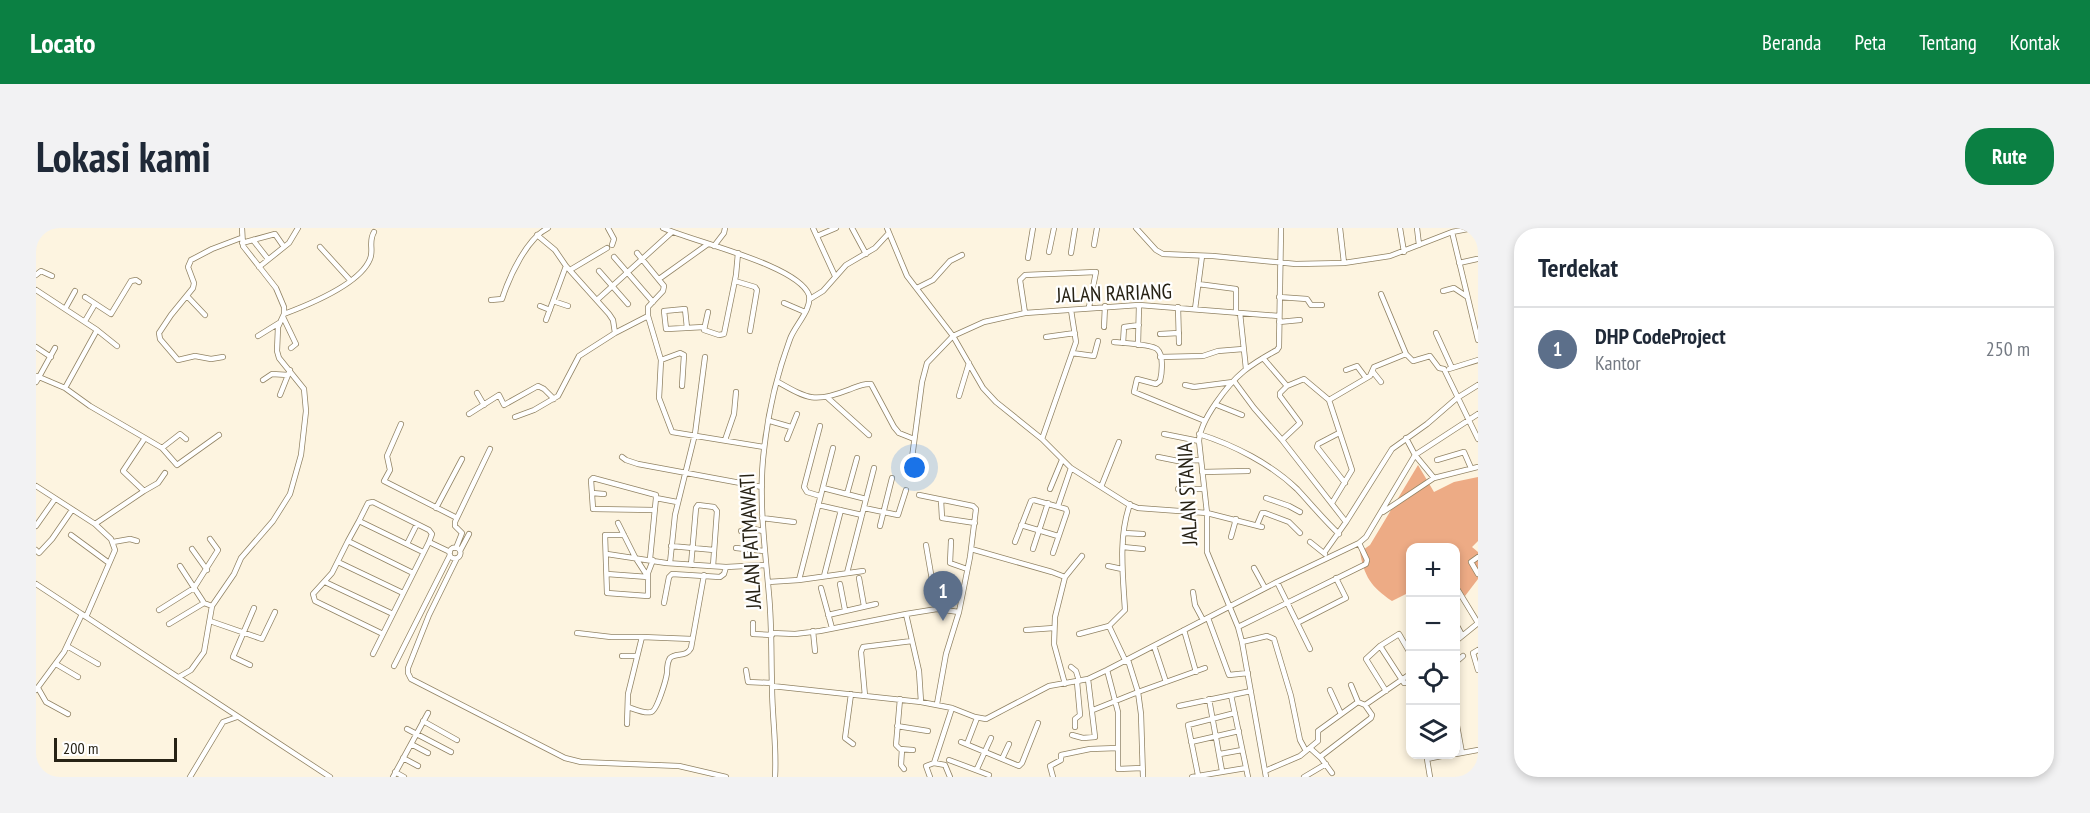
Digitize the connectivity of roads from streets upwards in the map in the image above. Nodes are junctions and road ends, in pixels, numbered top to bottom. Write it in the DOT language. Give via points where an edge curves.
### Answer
graph roads {
  1 [pos="242,228"];
  2 [pos="298,228"];
  3 [pos="548,228"];
  4 [pos="608,228"];
  5 [pos="663,228"];
  6 [pos="724,228"];
  7 [pos="813,228"];
  8 [pos="836,228"];
  9 [pos="852,228"];
  10 [pos="1034,228"];
  11 [pos="1054,228"];
  12 [pos="1074,228"];
  13 [pos="1097,228"];
  14 [pos="1136,228"];
  15 [pos="1281,228"];
  16 [pos="1340,228"];
  17 [pos="1400,228"];
  18 [pos="1417,228"];
  19 [pos="1473,228"];
  20 [pos="888,231"];
  21 [pos="375,232"];
  22 [pos="672,232"];
  23 [pos="1452,232"];
  24 [pos="537,235"];
  25 [pos="817,236"];
  26 [pos="253,240"];
  27 [pos="241,241"];
  28 [pos="612,245"];
  29 [pos="711,245"];
  30 [pos="1094,245"];
  31 [pos="1419,245"];
  32 [pos="284,247"];
  33 [pos="320,247"];
  34 [pos="607,248"];
  35 [pos="1049,252"];
  36 [pos="1404,252"];
  37 [pos="637,253"];
  38 [pos="738,253"];
  39 [pos="1071,253"];
  40 [pos="866,254"];
  41 [pos="962,255"];
  42 [pos="1202,256"];
  43 [pos="614,257"];
  44 [pos="1028,258"];
  45 [pos="268,259"];
  46 [pos="642,259"];
  47 [pos="1477,259"];
  48 [pos="1281,262"];
  49 [pos="1344,263"];
  50 [pos="1459,263"];
  51 [pos="259,267"];
  52 [pos="568,268"];
  53 [pos="599,272"];
  54 [pos="628,272"];
  55 [pos="36,275"];
  56 [pos="52,276"];
  57 [pos="835,276"];
  58 [pos="660,279"];
  59 [pos="350,280"];
  60 [pos="735,281"];
  61 [pos="139,282"];
  62 [pos="1198,284"];
  63 [pos="612,286"];
  64 [pos="917,288"];
  65 [pos="36,290"];
  66 [pos="75,291"];
  67 [pos="1443,291"];
  68 [pos="1381,294"];
  69 [pos="187,296"];
  70 [pos="1466,296"];
  71 [pos="85,297"];
  72 [pos="1279,297"];
  73 [pos="810,299"];
  74 [pos="491,300"];
  75 [pos="597,300"];
  76 [pos="553,301"];
  77 [pos="653,302"];
  78 [pos="784,303"];
  79 [pos="95,304"];
  80 [pos="628,304"];
  81 [pos="1140,304"];
  82 [pos="1322,305"];
  83 [pos="540,306"];
  84 [pos="568,306"];
  85 [pos="1105,306"];
  86 [pos="1089,307"];
  87 [pos="1178,307"];
  88 [pos="65,309"];
  89 [pos="1071,309"];
  90 [pos="1195,309"];
  91 [pos="550,310"];
  92 [pos="708,312"];
  93 [pos="806,312"];
  94 [pos="1025,313"];
  95 [pos="1238,313"];
  96 [pos="204,315"];
  97 [pos="284,315"];
  98 [pos="648,316"];
  99 [pos="1279,319"];
  100 [pos="546,320"];
  101 [pos="1300,320"];
  102 [pos="85,321"];
  103 [pos="279,323"];
  104 [pos="1138,325"];
  105 [pos="704,327"];
  106 [pos="1104,327"];
  107 [pos="687,328"];
  108 [pos="97,330"];
  109 [pos="750,331"];
  110 [pos="615,333"];
  111 [pos="1076,333"];
  112 [pos="1179,333"];
  113 [pos="1436,333"];
  114 [pos="1160,334"];
  115 [pos="258,336"];
  116 [pos="953,336"];
  117 [pos="1046,337"];
  118 [pos="1478,340"];
  119 [pos="1098,341"];
  120 [pos="1114,342"];
  121 [pos="1123,343"];
  122 [pos="1179,343"];
  123 [pos="1138,345"];
  124 [pos="117,346"];
  125 [pos="36,347"];
  126 [pos="56,348"];
  127 [pos="291,348"];
  128 [pos="1243,349"];
  129 [pos="1072,353"];
  130 [pos="1406,354"];
  131 [pos="51,357"];
  132 [pos="223,357"];
  133 [pos="705,357"];
  134 [pos="1160,357"];
  135 [pos="1263,358"];
  136 [pos="661,360"];
  137 [pos="1478,360"];
  138 [pos="969,363"];
  139 [pos="1452,368"];
  140 [pos="1246,369"];
  141 [pos="1444,369"];
  142 [pos="1346,370"];
  143 [pos="289,372"];
  144 [pos="1373,372"];
  145 [pos="37,378"];
  146 [pos="1366,378"];
  147 [pos="263,380"];
  148 [pos="1233,381"];
  149 [pos="778,382"];
  150 [pos="1381,382"];
  151 [pos="1185,385"];
  152 [pos="1478,385"];
  153 [pos="682,386"];
  154 [pos="1287,386"];
  155 [pos="65,388"];
  156 [pos="736,392"];
  157 [pos="477,393"];
  158 [pos="280,395"];
  159 [pos="959,396"];
  160 [pos="828,398"];
  161 [pos="1457,398"];
  162 [pos="554,399"];
  163 [pos="1329,400"];
  164 [pos="483,405"];
  165 [pos="1216,405"];
  166 [pos="469,414"];
  167 [pos="797,414"];
  168 [pos="1478,414"];
  169 [pos="1242,415"];
  170 [pos="515,417"];
  171 [pos="1469,420"];
  172 [pos="770,421"];
  173 [pos="1205,421"];
  174 [pos="401,424"];
  175 [pos="820,426"];
  176 [pos="791,427"];
  177 [pos="1339,433"];
  178 [pos="695,434"];
  179 [pos="1164,434"];
  180 [pos="1199,434"];
  181 [pos="219,435"];
  182 [pos="869,435"];
  183 [pos="145,438"];
  184 [pos="787,438"];
  185 [pos="1406,438"];
  186 [pos="186,439"];
  187 [pos="914,439"];
  188 [pos="1042,439"];
  189 [pos="1478,439"];
  190 [pos="725,440"];
  191 [pos="1282,440"];
  192 [pos="1198,441"];
  193 [pos="1119,442"];
  194 [pos="764,447"];
  195 [pos="162,448"];
  196 [pos="833,448"];
  197 [pos="490,449"];
  198 [pos="1415,455"];
  199 [pos="622,457"];
  200 [pos="1158,457"];
  201 [pos="857,458"];
  202 [pos="912,458"];
  203 [pos="462,459"];
  204 [pos="1062,460"];
  205 [pos="1201,460"];
  206 [pos="1437,460"];
  207 [pos="1478,466"];
  208 [pos="874,468"];
  209 [pos="1071,468"];
  210 [pos="1471,468"];
  211 [pos="1248,471"];
  212 [pos="687,472"];
  213 [pos="1202,472"];
  214 [pos="165,473"];
  215 [pos="892,478"];
  216 [pos="1434,478"];
  217 [pos="1345,483"];
  218 [pos="762,487"];
  219 [pos="1101,487"];
  220 [pos="823,488"];
  221 [pos="37,489"];
  222 [pos="1050,489"];
  223 [pos="1178,489"];
  224 [pos="1204,489"];
  225 [pos="906,490"];
  226 [pos="144,491"];
  227 [pos="592,493"];
  228 [pos="604,494"];
  229 [pos="848,494"];
  230 [pos="919,495"];
  231 [pos="820,496"];
  232 [pos="656,498"];
  233 [pos="1266,498"];
  234 [pos="55,499"];
  235 [pos="866,499"];
  236 [pos="941,500"];
  237 [pos="1276,501"];
  238 [pos="677,502"];
  239 [pos="1048,503"];
  240 [pos="1332,503"];
  241 [pos="1130,504"];
  242 [pos="818,505"];
  243 [pos="1058,506"];
  244 [pos="436,508"];
  245 [pos="864,508"];
  246 [pos="72,510"];
  247 [pos="654,510"];
  248 [pos="841,510"];
  249 [pos="883,512"];
  250 [pos="1300,512"];
  251 [pos="1207,513"];
  252 [pos="1381,513"];
  253 [pos="862,515"];
  254 [pos="1273,516"];
  255 [pos="457,518"];
  256 [pos="762,518"];
  257 [pos="1236,519"];
  258 [pos="359,520"];
  259 [pos="794,522"];
  260 [pos="1346,522"];
  261 [pos="618,523"];
  262 [pos="975,523"];
  263 [pos="95,524"];
  264 [pos="417,524"];
  265 [pos="1021,525"];
  266 [pos="36,526"];
  267 [pos="880,526"];
  268 [pos="1039,530"];
  269 [pos="741,531"];
  270 [pos="763,531"];
  271 [pos="1124,533"];
  272 [pos="1300,533"];
  273 [pos="469,534"];
  274 [pos="1143,534"];
  275 [pos="1339,534"];
  276 [pos="71,535"];
  277 [pos="624,535"];
  278 [pos="1058,536"];
  279 [pos="1231,537"];
  280 [pos="210,539"];
  281 [pos="137,541"];
  282 [pos="348,541"];
  283 [pos="951,541"];
  284 [pos="113,542"];
  285 [pos="429,542"];
  286 [pos="1015,542"];
  287 [pos="1310,542"];
  288 [pos="1359,543"];
  289 [pos="407,544"];
  290 [pos="927,545"];
  291 [pos="671,546"];
  292 [pos="1123,547"];
  293 [pos="693,548"];
  294 [pos="736,548"];
  295 [pos="192,549"];
  296 [pos="971,549"];
  297 [pos="1033,549"];
  298 [pos="1143,549"];
  299 [pos="36,550"];
  300 [pos="458,550"];
  301 [pos="714,550"];
  302 [pos="765,551"];
  303 [pos="423,552"];
  304 [pos="1053,553"];
  305 [pos="450,554"];
  306 [pos="607,554"];
  307 [pos="1325,555"];
  308 [pos="1082,556"];
  309 [pos="635,557"];
  310 [pos="1478,557"];
  311 [pos="457,558"];
  312 [pos="652,560"];
  313 [pos="338,562"];
  314 [pos="110,563"];
  315 [pos="669,563"];
  316 [pos="692,565"];
  317 [pos="766,565"];
  318 [pos="180,566"];
  319 [pos="713,566"];
  320 [pos="1108,566"];
  321 [pos="726,567"];
  322 [pos="1254,568"];
  323 [pos="967,569"];
  324 [pos="1122,569"];
  325 [pos="207,570"];
  326 [pos="863,571"];
  327 [pos="413,573"];
  328 [pos="846,573"];
  329 [pos="607,574"];
  330 [pos="1478,574"];
  331 [pos="704,575"];
  332 [pos="824,576"];
  333 [pos="648,577"];
  334 [pos="1065,577"];
  335 [pos="859,578"];
  336 [pos="1336,578"];
  337 [pos="799,580"];
  338 [pos="325,582"];
  339 [pos="768,582"];
  340 [pos="1277,582"];
  341 [pos="36,584"];
  342 [pos="840,584"];
  343 [pos="194,588"];
  344 [pos="821,588"];
  345 [pos="1265,588"];
  346 [pos="404,592"];
  347 [pos="1193,592"];
  348 [pos="1460,595"];
  349 [pos="204,603"];
  350 [pos="664,603"];
  351 [pos="876,604"];
  352 [pos="1287,604"];
  353 [pos="212,606"];
  354 [pos="864,606"];
  355 [pos="1230,607"];
  356 [pos="254,608"];
  357 [pos="159,609"];
  358 [pos="937,609"];
  359 [pos="422,610"];
  360 [pos="845,610"];
  361 [pos="275,612"];
  362 [pos="959,612"];
  363 [pos="393,614"];
  364 [pos="906,614"];
  365 [pos="84,615"];
  366 [pos="429,615"];
  367 [pos="828,615"];
  368 [pos="1208,618"];
  369 [pos="1203,620"];
  370 [pos="210,621"];
  371 [pos="753,623"];
  372 [pos="1297,623"];
  373 [pos="1478,623"];
  374 [pos="169,624"];
  375 [pos="1109,626"];
  376 [pos="1238,627"];
  377 [pos="832,628"];
  378 [pos="1054,628"];
  379 [pos="1026,630"];
  380 [pos="1184,630"];
  381 [pos="813,632"];
  382 [pos="1460,632"];
  383 [pos="244,633"];
  384 [pos="577,633"];
  385 [pos="383,634"];
  386 [pos="772,634"];
  387 [pos="1080,634"];
  388 [pos="1462,635"];
  389 [pos="642,637"];
  390 [pos="692,639"];
  391 [pos="912,641"];
  392 [pos="1242,642"];
  393 [pos="67,646"];
  394 [pos="1154,646"];
  395 [pos="1380,646"];
  396 [pos="1310,649"];
  397 [pos="1478,650"];
  398 [pos="815,651"];
  399 [pos="1409,651"];
  400 [pos="373,654"];
  401 [pos="622,656"];
  402 [pos="638,656"];
  403 [pos="1463,656"];
  404 [pos="1460,658"];
  405 [pos="1127,661"];
  406 [pos="56,664"];
  407 [pos="98,664"];
  408 [pos="250,665"];
  409 [pos="394,666"];
  410 [pos="1071,666"];
  411 [pos="1205,668"];
  412 [pos="746,670"];
  413 [pos="1107,670"];
  414 [pos="1478,670"];
  415 [pos="1196,672"];
  416 [pos="1248,674"];
  417 [pos="1229,675"];
  418 [pos="78,677"];
  419 [pos="179,677"];
  420 [pos="1221,677"];
  421 [pos="1406,677"];
  422 [pos="1088,680"];
  423 [pos="1402,680"];
  424 [pos="1078,682"];
  425 [pos="1166,682"];
  426 [pos="1406,683"];
  427 [pos="772,684"];
  428 [pos="1065,684"];
  429 [pos="1351,685"];
  430 [pos="37,689"];
  431 [pos="1330,690"];
  432 [pos="1251,691"];
  433 [pos="1386,691"];
  434 [pos="1138,692"];
  435 [pos="851,694"];
  436 [pos="1231,695"];
  437 [pos="865,696"];
  438 [pos="900,699"];
  439 [pos="1209,699"];
  440 [pos="1116,700"];
  441 [pos="921,702"];
  442 [pos="1358,702"];
  443 [pos="937,704"];
  444 [pos="1179,705"];
  445 [pos="1365,705"];
  446 [pos="628,707"];
  447 [pos="952,708"];
  448 [pos="1093,710"];
  449 [pos="428,713"];
  450 [pos="1235,713"];
  451 [pos="68,714"];
  452 [pos="1341,714"];
  453 [pos="237,717"];
  454 [pos="1213,717"];
  455 [pos="977,718"];
  456 [pos="1068,719"];
  457 [pos="1075,719"];
  458 [pos="423,721"];
  459 [pos="1038,723"];
  460 [pos="627,724"];
  461 [pos="897,726"];
  462 [pos="1076,727"];
  463 [pos="407,729"];
  464 [pos="928,731"];
  465 [pos="1239,731"];
  466 [pos="416,734"];
  467 [pos="1072,735"];
  468 [pos="1217,736"];
  469 [pos="991,738"];
  470 [pos="457,740"];
  471 [pos="1191,742"];
  472 [pos="411,744"];
  473 [pos="853,744"];
  474 [pos="1009,744"];
  475 [pos="1460,744"];
  476 [pos="1118,748"];
  477 [pos="902,749"];
  478 [pos="1308,749"];
  479 [pos="913,750"];
  480 [pos="1242,750"];
  481 [pos="1478,750"];
  482 [pos="451,752"];
  483 [pos="984,752"];
  484 [pos="428,753"];
  485 [pos="1462,753"];
  486 [pos="1220,754"];
  487 [pos="1320,757"];
  488 [pos="403,758"];
  489 [pos="1002,759"];
  490 [pos="1427,759"];
  491 [pos="949,760"];
  492 [pos="934,763"];
  493 [pos="1326,764"];
  494 [pos="418,766"];
  495 [pos="1142,768"];
  496 [pos="1246,768"];
  497 [pos="904,769"];
  498 [pos="977,769"];
  499 [pos="1222,771"];
  500 [pos="1332,773"];
  501 [pos="1266,774"];
  502 [pos="394,775"];
  503 [pos="989,775"];
  504 [pos="1198,775"];
  505 [pos="190,777"];
  506 [pos="330,777"];
  507 [pos="404,777"];
  508 [pos="726,777"];
  509 [pos="775,777"];
  510 [pos="930,777"];
  511 [pos="950,777"];
  512 [pos="1053,777"];
  513 [pos="1143,777"];
  514 [pos="1192,777"];
  515 [pos="1248,777"];
  516 [pos="1304,777"];
  517 [pos="1430,777"];
  1 -- 27 [label="street"];
  2 -- 32 [label="street"];
  3 -- 24 [label="street"];
  4 -- 28 [label="street" via="614,239"];
  5 -- 22 [label="street"];
  6 -- 29 [label="street" via="724,233"];
  7 -- 25 [label="street"];
  8 -- 25 [label="street"];
  9 -- 40 [label="street"];
  10 -- 44 [label="street"];
  11 -- 35 [label="street"];
  12 -- 39 [label="street"];
  13 -- 30 [label="street"];
  14 -- 42 [label="street" via="1162,254"];
  15 -- 48 [label="street, JALAN STANIA"];
  16 -- 49 [label="street"];
  17 -- 36 [label="street"];
  18 -- 31 [label="street"];
  19 -- 23 [label="street"];
  20 -- 40 [label="street"];
  20 -- 64 [label="street" via="902,266"];
  21 -- 59 [label="street" via="369,262"];
  22 -- 29 [label="street"];
  22 -- 46 [label="street"];
  23 -- 31 [label="street"];
  23 -- 50 [label="street"];
  24 -- 52 [label="street"];
  24 -- 74 [label="street" via="520,259 502,299"];
  25 -- 57 [label="street"];
  26 -- 27 [label="street"];
  26 -- 32 [label="street" via="275,234"];
  26 -- 45 [label="street"];
  27 -- 51 [label="street"];
  27 -- 69 [label="street" via="191,260 188,267 194,286"];
  29 -- 38 [label="street"];
  29 -- 58 [label="street"];
  31 -- 36 [label="street"];
  32 -- 45 [label="street"];
  33 -- 59 [label="street"];
  34 -- 52 [label="street"];
  36 -- 49 [label="street"];
  37 -- 46 [label="street"];
  38 -- 60 [label="street"];
  38 -- 73 [label="street" via="795,278 806,287"];
  40 -- 57 [label="street"];
  41 -- 64 [label="street" via="950,261 933,280"];
  42 -- 48 [label="street"];
  42 -- 62 [label="street"];
  43 -- 54 [label="street"];
  45 -- 51 [label="street"];
  46 -- 54 [label="street"];
  46 -- 58 [label="street"];
  47 -- 50 [label="street"];
  48 -- 49 [label="street"];
  48 -- 72 [label="street, JALAN STANIA"];
  50 -- 70 [label="street"];
  51 -- 97 [label="street" via="280,294"];
  52 -- 75 [label="street"];
  52 -- 76 [label="street"];
  53 -- 63 [label="street"];
  54 -- 63 [label="street"];
  54 -- 77 [label="street"];
  55 -- 56 [label="street" via="40,271"];
  57 -- 73 [label="street"];
  58 -- 77 [label="street" via="664,288"];
  59 -- 97 [label="street"];
  60 -- 105 [label="street" via="725,333 719,335 705,331"];
  60 -- 109 [label="street" via="757,290"];
  61 -- 79 [label="street" via="131,281 112,314"];
  62 -- 90 [label="street"];
  62 -- 95 [label="street" via="1236,288"];
  63 -- 75 [label="street"];
  63 -- 80 [label="street"];
  64 -- 116 [label="street"];
  65 -- 88 [label="street"];
  66 -- 88 [label="street"];
  67 -- 70 [label="street" via="1454,288"];
  68 -- 130 [label="street"];
  69 -- 96 [label="street"];
  69 -- 132 [label="street" via="160,331 160,339 179,360"];
  70 -- 118 [label="street"];
  71 -- 79 [label="street"];
  72 -- 82 [label="street" via="1307,298 1311,305"];
  72 -- 99 [label="street, JALAN STANIA"];
  73 -- 93 [label="street, JALAN FATMAWATI"];
  75 -- 110 [label="street" via="611,317"];
  76 -- 84 [label="street"];
  76 -- 91 [label="street"];
  77 -- 98 [label="street" via="648,307"];
  78 -- 93 [label="street"];
  79 -- 102 [label="street"];
  81 -- 85 [label="street, JALAN RARIANG"];
  81 -- 87 [label="street, JALAN RARIANG"];
  81 -- 104 [label="street"];
  83 -- 91 [label="street"];
  85 -- 86 [label="street, JALAN RARIANG"];
  85 -- 106 [label="street"];
  86 -- 89 [label="street, JALAN RARIANG"];
  86 -- 94 [label="street" via="1096,272 1025,275 1020,280"];
  87 -- 90 [label="street, JALAN RARIANG"];
  87 -- 112 [label="street"];
  88 -- 102 [label="street"];
  89 -- 94 [label="street, JALAN RARIANG"];
  89 -- 111 [label="street"];
  90 -- 95 [label="street, JALAN RARIANG"];
  91 -- 100 [label="street"];
  92 -- 105 [label="street"];
  93 -- 149 [label="street, JALAN FATMAWATI" via="790,338"];
  94 -- 116 [label="street, JALAN RARIANG" via="997,318"];
  95 -- 99 [label="street, JALAN RARIANG"];
  95 -- 128 [label="street"];
  97 -- 103 [label="street"];
  97 -- 127 [label="street" via="296,342"];
  98 -- 110 [label="street"];
  98 -- 136 [label="street"];
  99 -- 101 [label="street, JALAN RARIANG"];
  99 -- 135 [label="street, JALAN STANIA" via="1279,347"];
  102 -- 108 [label="street"];
  103 -- 115 [label="street"];
  103 -- 143 [label="street" via="277,351"];
  104 -- 121 [label="street" via="1124,327"];
  104 -- 123 [label="street"];
  105 -- 107 [label="street"];
  107 -- 107 [label="street" via="665,328 664,311 685,309"];
  108 -- 124 [label="street"];
  108 -- 155 [label="street"];
  110 -- 162 [label="street" via="579,356"];
  111 -- 117 [label="street"];
  111 -- 129 [label="street"];
  112 -- 114 [label="street"];
  112 -- 122 [label="street"];
  113 -- 139 [label="street"];
  116 -- 138 [label="street"];
  116 -- 187 [label="street" via="927,363"];
  119 -- 129 [label="street" via="1094,356"];
  120 -- 121 [label="street"];
  121 -- 123 [label="street"];
  123 -- 134 [label="street" via="1157,349"];
  125 -- 131 [label="street"];
  126 -- 131 [label="street"];
  128 -- 134 [label="street" via="1203,356"];
  128 -- 140 [label="street"];
  129 -- 188 [label="street"];
  130 -- 141 [label="street" via="1413,361 1430,356"];
  130 -- 144 [label="street" via="1374,367"];
  131 -- 145 [label="street"];
  133 -- 178 [label="street"];
  134 -- 173 [label="street" via="1159,384 1137,379 1134,392"];
  135 -- 140 [label="street, JALAN STANIA"];
  135 -- 154 [label="street"];
  136 -- 153 [label="street" via="684,355"];
  136 -- 178 [label="street" via="659,398 670,429"];
  137 -- 139 [label="street"];
  138 -- 159 [label="street"];
  138 -- 188 [label="street" via="990,395"];
  139 -- 141 [label="street"];
  140 -- 148 [label="street, JALAN STANIA"];
  141 -- 161 [label="street"];
  142 -- 146 [label="street" via="1357,366"];
  143 -- 147 [label="street" via="272,374"];
  143 -- 158 [label="street"];
  143 -- 353 [label="street" via="304,389 301,461 290,494 241,558"];
  144 -- 146 [label="street"];
  144 -- 150 [label="street"];
  145 -- 155 [label="street"];
  146 -- 163 [label="street"];
  148 -- 151 [label="street"];
  148 -- 165 [label="street, JALAN STANIA"];
  148 -- 191 [label="street"];
  149 -- 160 [label="street" via="808,397"];
  149 -- 172 [label="street, JALAN FATMAWATI"];
  152 -- 161 [label="street"];
  154 -- 163 [label="street" via="1304,379"];
  154 -- 191 [label="street" via="1280,393 1281,399 1300,423"];
  155 -- 183 [label="street"];
  156 -- 190 [label="street"];
  157 -- 164 [label="street"];
  160 -- 182 [label="street"];
  160 -- 187 [label="street" via="871,384 894,427"];
  161 -- 171 [label="street"];
  161 -- 185 [label="street"];
  162 -- 164 [label="street" via="540,386 504,405 499,396"];
  162 -- 170 [label="street"];
  163 -- 177 [label="street"];
  164 -- 166 [label="street"];
  165 -- 169 [label="street"];
  165 -- 173 [label="street, JALAN STANIA"];
  167 -- 176 [label="street"];
  168 -- 171 [label="street"];
  171 -- 189 [label="street"];
  171 -- 198 [label="street"];
  172 -- 176 [label="street"];
  172 -- 194 [label="street, JALAN FATMAWATI"];
  173 -- 180 [label="street, JALAN STANIA"];
  174 -- 244 [label="street" via="387,456 390,470 384,481"];
  175 -- 231 [label="street" via="804,487"];
  176 -- 184 [label="street"];
  177 -- 217 [label="street" via="1352,464"];
  177 -- 217 [label="street" via="1317,447"];
  178 -- 190 [label="street"];
  178 -- 212 [label="street"];
  179 -- 192 [label="street"];
  180 -- 192 [label="street, JALAN STANIA"];
  180 -- 275 [label="street" via="1226,443 1269,468 1297,489"];
  181 -- 195 [label="street" via="177,465"];
  183 -- 195 [label="street"];
  183 -- 226 [label="street" via="123,471"];
  185 -- 198 [label="street"];
  185 -- 260 [label="street" via="1388,456"];
  186 -- 195 [label="street" via="180,434"];
  187 -- 202 [label="street"];
  188 -- 204 [label="street"];
  190 -- 194 [label="street"];
  191 -- 240 [label="street"];
  192 -- 205 [label="street, JALAN STANIA"];
  193 -- 219 [label="street"];
  194 -- 218 [label="street, JALAN FATMAWATI"];
  196 -- 220 [label="street"];
  197 -- 255 [label="street"];
  198 -- 216 [label="street"];
  198 -- 252 [label="street"];
  199 -- 212 [label="street" via="629,462"];
  200 -- 205 [label="street"];
  201 -- 229 [label="street"];
  203 -- 244 [label="street"];
  204 -- 209 [label="street"];
  204 -- 222 [label="street"];
  205 -- 213 [label="street, JALAN STANIA"];
  206 -- 210 [label="street" via="1464,452"];
  207 -- 210 [label="street"];
  208 -- 235 [label="street"];
  209 -- 219 [label="street"];
  209 -- 243 [label="street"];
  210 -- 216 [label="street"];
  211 -- 213 [label="street"];
  212 -- 218 [label="street"];
  212 -- 238 [label="street"];
  213 -- 224 [label="street, JALAN STANIA"];
  214 -- 226 [label="street" via="157,484"];
  215 -- 249 [label="street"];
  216 -- 252 [label="street"];
  217 -- 240 [label="street"];
  218 -- 256 [label="street, JALAN FATMAWATI"];
  219 -- 241 [label="street"];
  220 -- 229 [label="street"];
  220 -- 231 [label="street"];
  221 -- 234 [label="street"];
  223 -- 224 [label="street"];
  224 -- 251 [label="street, JALAN STANIA"];
  225 -- 249 [label="street" via="898,515"];
  226 -- 263 [label="street"];
  227 -- 228 [label="street"];
  227 -- 232 [label="street" via="592,478"];
  227 -- 247 [label="street" via="593,509"];
  229 -- 235 [label="street"];
  230 -- 236 [label="street"];
  231 -- 242 [label="street"];
  232 -- 238 [label="street"];
  232 -- 247 [label="street"];
  233 -- 237 [label="street"];
  234 -- 246 [label="street"];
  234 -- 266 [label="street"];
  235 -- 245 [label="street"];
  236 -- 262 [label="street" via="975,507"];
  236 -- 262 [label="street" via="942,518"];
  237 -- 250 [label="street"];
  237 -- 254 [label="street"];
  238 -- 291 [label="street"];
  239 -- 243 [label="street"];
  239 -- 265 [label="street" via="1031,501"];
  239 -- 268 [label="street"];
  240 -- 260 [label="street"];
  241 -- 251 [label="street" via="1146,509"];
  241 -- 271 [label="street"];
  242 -- 248 [label="street"];
  242 -- 337 [label="street"];
  243 -- 278 [label="street" via="1067,510"];
  244 -- 255 [label="street"];
  245 -- 249 [label="street"];
  245 -- 253 [label="street"];
  246 -- 263 [label="street"];
  246 -- 299 [label="street" via="52,539 39,553"];
  247 -- 312 [label="street"];
  248 -- 253 [label="street"];
  248 -- 332 [label="street"];
  249 -- 267 [label="street"];
  251 -- 257 [label="street"];
  251 -- 355 [label="street, JALAN STANIA" via="1207,552"];
  252 -- 288 [label="street"];
  253 -- 328 [label="street"];
  254 -- 257 [label="street" via="1262,513 1260,526"];
  254 -- 272 [label="street"];
  255 -- 300 [label="street" via="455,526 462,532"];
  256 -- 259 [label="street"];
  256 -- 270 [label="street, JALAN FATMAWATI"];
  257 -- 279 [label="street"];
  258 -- 264 [label="street" via="371,502"];
  258 -- 282 [label="street"];
  258 -- 289 [label="street"];
  260 -- 275 [label="street"];
  261 -- 277 [label="street"];
  262 -- 296 [label="street"];
  263 -- 284 [label="street"];
  264 -- 285 [label="street" via="431,532"];
  264 -- 289 [label="street"];
  265 -- 268 [label="street"];
  265 -- 286 [label="street"];
  268 -- 278 [label="street"];
  268 -- 297 [label="street"];
  269 -- 270 [label="street"];
  270 -- 302 [label="street, JALAN FATMAWATI"];
  271 -- 274 [label="street"];
  271 -- 292 [label="street"];
  273 -- 300 [label="street"];
  275 -- 307 [label="street"];
  276 -- 314 [label="street"];
  277 -- 306 [label="street" via="606,534"];
  277 -- 309 [label="street"];
  278 -- 304 [label="street"];
  280 -- 325 [label="street" via="219,550"];
  281 -- 284 [label="street"];
  282 -- 313 [label="street"];
  282 -- 327 [label="street"];
  283 -- 323 [label="street" via="950,564"];
  284 -- 314 [label="street" via="115,550"];
  285 -- 303 [label="street"];
  285 -- 305 [label="street"];
  287 -- 307 [label="street"];
  288 -- 307 [label="street"];
  288 -- 336 [label="street" via="1367,563"];
  289 -- 303 [label="street"];
  290 -- 358 [label="street"];
  291 -- 293 [label="street"];
  291 -- 315 [label="street"];
  292 -- 298 [label="street"];
  292 -- 324 [label="street"];
  293 -- 301 [label="street"];
  293 -- 301 [label="street" via="698,506 716,509"];
  293 -- 316 [label="street"];
  294 -- 302 [label="street"];
  295 -- 325 [label="street"];
  296 -- 323 [label="street"];
  296 -- 334 [label="street"];
  300 -- 305 [label="street" via="452,549"];
  300 -- 311 [label="street"];
  301 -- 319 [label="street"];
  302 -- 317 [label="street, JALAN FATMAWATI"];
  303 -- 327 [label="street"];
  305 -- 311 [label="street"];
  305 -- 359 [label="street"];
  306 -- 309 [label="street"];
  306 -- 329 [label="street"];
  307 -- 340 [label="street"];
  308 -- 334 [label="street"];
  309 -- 312 [label="street"];
  309 -- 333 [label="street"];
  310 -- 330 [label="street" via="1471,562"];
  311 -- 366 [label="street"];
  312 -- 315 [label="street"];
  312 -- 333 [label="street"];
  313 -- 338 [label="street"];
  313 -- 346 [label="street"];
  314 -- 365 [label="street"];
  315 -- 316 [label="street"];
  316 -- 319 [label="street"];
  317 -- 321 [label="street"];
  317 -- 339 [label="street, JALAN FATMAWATI"];
  318 -- 343 [label="street"];
  319 -- 321 [label="street"];
  320 -- 324 [label="street"];
  321 -- 331 [label="street" via="722,576"];
  322 -- 345 [label="street"];
  323 -- 362 [label="street"];
  324 -- 375 [label="street" via="1125,610"];
  325 -- 343 [label="street"];
  326 -- 328 [label="street"];
  327 -- 346 [label="street"];
  328 -- 332 [label="street"];
  329 -- 333 [label="street"];
  329 -- 333 [label="street" via="607,593 618,594 646,596"];
  331 -- 350 [label="street" via="672,574"];
  331 -- 390 [label="street"];
  332 -- 337 [label="street"];
  334 -- 378 [label="street"];
  335 -- 354 [label="street"];
  336 -- 352 [label="street"];
  336 -- 372 [label="street" via="1346,598"];
  337 -- 339 [label="street"];
  338 -- 363 [label="street"];
  338 -- 385 [label="street" via="313,594 315,601"];
  339 -- 386 [label="street, JALAN FATMAWATI"];
  340 -- 345 [label="street"];
  340 -- 352 [label="street"];
  341 -- 365 [label="street"];
  342 -- 360 [label="street"];
  343 -- 349 [label="street"];
  343 -- 357 [label="street"];
  344 -- 367 [label="street"];
  345 -- 355 [label="street"];
  346 -- 363 [label="street"];
  347 -- 369 [label="street"];
  348 -- 373 [label="street"];
  349 -- 353 [label="street"];
  349 -- 374 [label="street"];
  351 -- 354 [label="street"];
  352 -- 372 [label="street"];
  352 -- 376 [label="street"];
  353 -- 370 [label="street"];
  354 -- 360 [label="street"];
  355 -- 368 [label="street"];
  355 -- 376 [label="street, JALAN STANIA"];
  356 -- 383 [label="street"];
  358 -- 362 [label="street"];
  358 -- 364 [label="street"];
  359 -- 366 [label="street"];
  359 -- 409 [label="street"];
  360 -- 367 [label="street"];
  361 -- 383 [label="street" via="262,639"];
  362 -- 443 [label="street"];
  363 -- 385 [label="street"];
  364 -- 377 [label="street"];
  364 -- 391 [label="street"];
  365 -- 393 [label="street"];
  365 -- 419 [label="street"];
  366 -- 508 [label="street" via="408,668 414,682 565,758 679,766"];
  367 -- 377 [label="street"];
  368 -- 369 [label="street"];
  368 -- 417 [label="street"];
  369 -- 380 [label="street"];
  370 -- 383 [label="street"];
  370 -- 419 [label="street" via="204,652 191,670"];
  371 -- 386 [label="street" via="753,634"];
  372 -- 396 [label="street"];
  373 -- 388 [label="street"];
  375 -- 387 [label="street"];
  375 -- 405 [label="street"];
  376 -- 392 [label="street, JALAN STANIA"];
  377 -- 381 [label="street"];
  378 -- 379 [label="street"];
  378 -- 428 [label="street" via="1054,648"];
  380 -- 394 [label="street"];
  380 -- 415 [label="street"];
  381 -- 386 [label="street"];
  381 -- 398 [label="street"];
  382 -- 388 [label="street"];
  383 -- 408 [label="street" via="234,657"];
  384 -- 389 [label="street"];
  385 -- 400 [label="street"];
  386 -- 427 [label="street, JALAN FATMAWATI"];
  389 -- 390 [label="street"];
  389 -- 402 [label="street"];
  390 -- 446 [label="street" via="688,653 669,660 655,711 648,713"];
  391 -- 437 [label="street" via="862,648"];
  391 -- 441 [label="street"];
  392 -- 416 [label="street, JALAN STANIA"];
  392 -- 478 [label="street" via="1267,636 1274,639 1300,740"];
  393 -- 406 [label="street"];
  393 -- 407 [label="street"];
  394 -- 405 [label="street"];
  394 -- 425 [label="street"];
  395 -- 399 [label="street" via="1399,634"];
  395 -- 423 [label="street"];
  395 -- 433 [label="street" via="1366,659"];
  397 -- 414 [label="street" via="1473,653"];
  401 -- 402 [label="street"];
  402 -- 446 [label="street"];
  403 -- 404 [label="street"];
  405 -- 413 [label="street"];
  405 -- 434 [label="street"];
  406 -- 418 [label="street"];
  406 -- 430 [label="street"];
  410 -- 424 [label="street"];
  411 -- 415 [label="street"];
  412 -- 427 [label="street" via="748,682"];
  413 -- 422 [label="street"];
  413 -- 440 [label="street"];
  415 -- 425 [label="street"];
  416 -- 417 [label="street"];
  416 -- 432 [label="street, JALAN STANIA"];
  417 -- 420 [label="street"];
  419 -- 453 [label="street"];
  421 -- 423 [label="street"];
  422 -- 424 [label="street"];
  422 -- 448 [label="street"];
  423 -- 426 [label="street"];
  423 -- 433 [label="street"];
  424 -- 428 [label="street"];
  424 -- 457 [label="street" via="1080,715"];
  425 -- 434 [label="street"];
  427 -- 435 [label="street"];
  427 -- 509 [label="street, JALAN FATMAWATI"];
  428 -- 455 [label="street" via="1039,690 991,718"];
  429 -- 442 [label="street"];
  430 -- 451 [label="street" via="46,702"];
  431 -- 452 [label="street"];
  432 -- 436 [label="street"];
  432 -- 501 [label="street, JALAN STANIA"];
  433 -- 445 [label="street"];
  434 -- 440 [label="street"];
  434 -- 495 [label="street"];
  435 -- 437 [label="street"];
  435 -- 473 [label="street" via="845,738"];
  436 -- 439 [label="street"];
  436 -- 450 [label="street"];
  437 -- 438 [label="street"];
  438 -- 441 [label="street"];
  438 -- 461 [label="street"];
  439 -- 444 [label="street"];
  439 -- 454 [label="street"];
  440 -- 448 [label="street"];
  440 -- 476 [label="street"];
  441 -- 443 [label="street"];
  442 -- 445 [label="street"];
  442 -- 452 [label="street"];
  443 -- 447 [label="street"];
  445 -- 487 [label="street" via="1371,718"];
  446 -- 460 [label="street"];
  447 -- 455 [label="street"];
  447 -- 492 [label="street"];
  448 -- 467 [label="street" via="1095,737"];
  449 -- 458 [label="street"];
  450 -- 454 [label="street"];
  450 -- 465 [label="street"];
  452 -- 478 [label="street" via="1318,731 1318,741"];
  453 -- 505 [label="street" via="223,722"];
  453 -- 506 [label="street"];
  454 -- 468 [label="street"];
  454 -- 471 [label="street" via="1188,723"];
  455 -- 483 [label="street" via="964,743"];
  456 -- 457 [label="street"];
  457 -- 462 [label="street"];
  458 -- 466 [label="street"];
  458 -- 470 [label="street"];
  459 -- 489 [label="street" via="1021,765"];
  461 -- 464 [label="street"];
  461 -- 477 [label="street" via="896,745"];
  463 -- 466 [label="street"];
  465 -- 468 [label="street"];
  465 -- 480 [label="street"];
  466 -- 472 [label="street"];
  466 -- 482 [label="street"];
  468 -- 471 [label="street"];
  468 -- 486 [label="street"];
  469 -- 483 [label="street"];
  471 -- 504 [label="street"];
  472 -- 484 [label="street"];
  472 -- 488 [label="street"];
  474 -- 489 [label="street"];
  475 -- 485 [label="street"];
  476 -- 495 [label="street" via="1118,769"];
  476 -- 512 [label="street" via="1061,755 1061,760 1050,766"];
  477 -- 479 [label="street"];
  477 -- 497 [label="street"];
  478 -- 487 [label="street"];
  478 -- 501 [label="street"];
  480 -- 486 [label="street"];
  480 -- 496 [label="street"];
  481 -- 485 [label="street"];
  483 -- 489 [label="street"];
  483 -- 498 [label="street"];
  486 -- 499 [label="street"];
  487 -- 493 [label="street"];
  488 -- 494 [label="street"];
  488 -- 502 [label="street"];
  490 -- 517 [label="street"];
  491 -- 498 [label="street"];
  492 -- 510 [label="street" via="926,766"];
  492 -- 511 [label="street" via="945,765"];
  493 -- 500 [label="street"];
  493 -- 516 [label="street"];
  495 -- 513 [label="street"];
  496 -- 499 [label="street"];
  496 -- 515 [label="street"];
  498 -- 503 [label="street"];
  499 -- 504 [label="street"];
  502 -- 507 [label="street"];
  504 -- 514 [label="street"];
}
